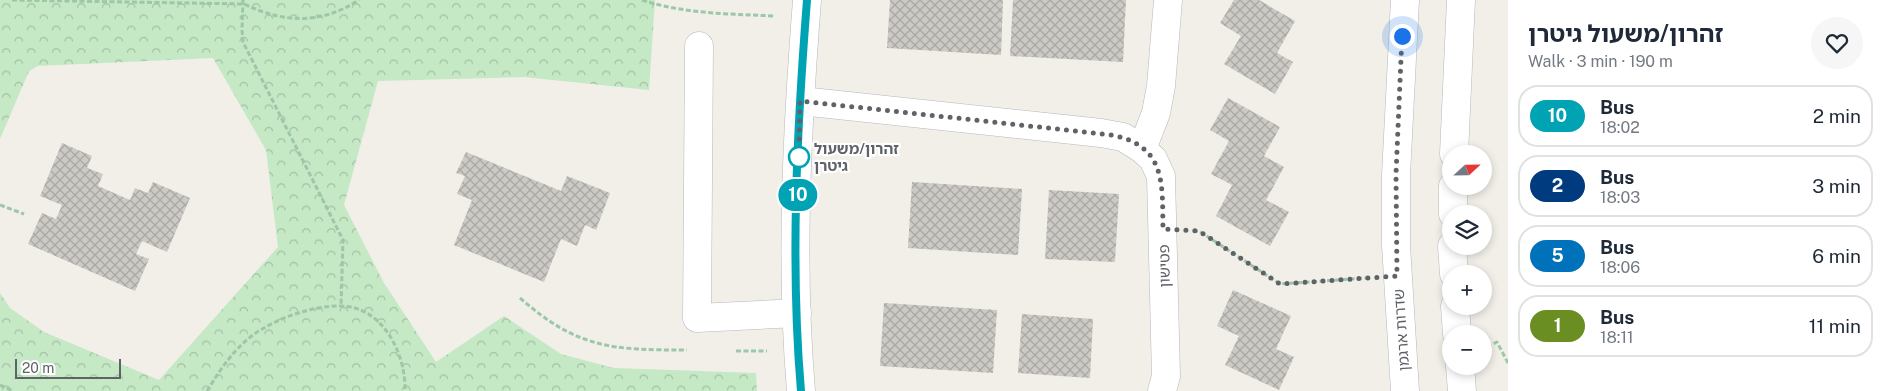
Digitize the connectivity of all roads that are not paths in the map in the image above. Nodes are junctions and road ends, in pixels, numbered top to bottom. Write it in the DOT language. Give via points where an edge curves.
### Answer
graph roads {
  1 [pos="1168,0"];
  2 [pos="1404,0"];
  3 [pos="1461,0"];
  4 [pos="806,8"];
  5 [pos="699,46"];
  6 [pos="800,101"];
  7 [pos="1454,145"];
  8 [pos="1142,149"];
  9 [pos="797,313"];
  10 [pos="1461,375"];
  11 [pos="801,391"];
  12 [pos="1162,391"];
  13 [pos="1405,391"];
  14 [pos="1462,391"];
  1 -- 8 [label="street" via="1161,86 1156,113"];
  2 -- 13 [label="street, שדרות ארגמן" via="1396,174 1397,276"];
  3 -- 7 [label="street"];
  4 -- 6 [label="street"];
  5 -- 9 [label="street" via="697,318"];
  6 -- 8 [label="street" via="1101,133 1123,137"];
  6 -- 9 [label="street"];
  8 -- 12 [label="street, פטישון" via="1153,158 1161,176 1166,376"];
  9 -- 11 [label="street"];
  10 -- 14 [label="street"];
}
